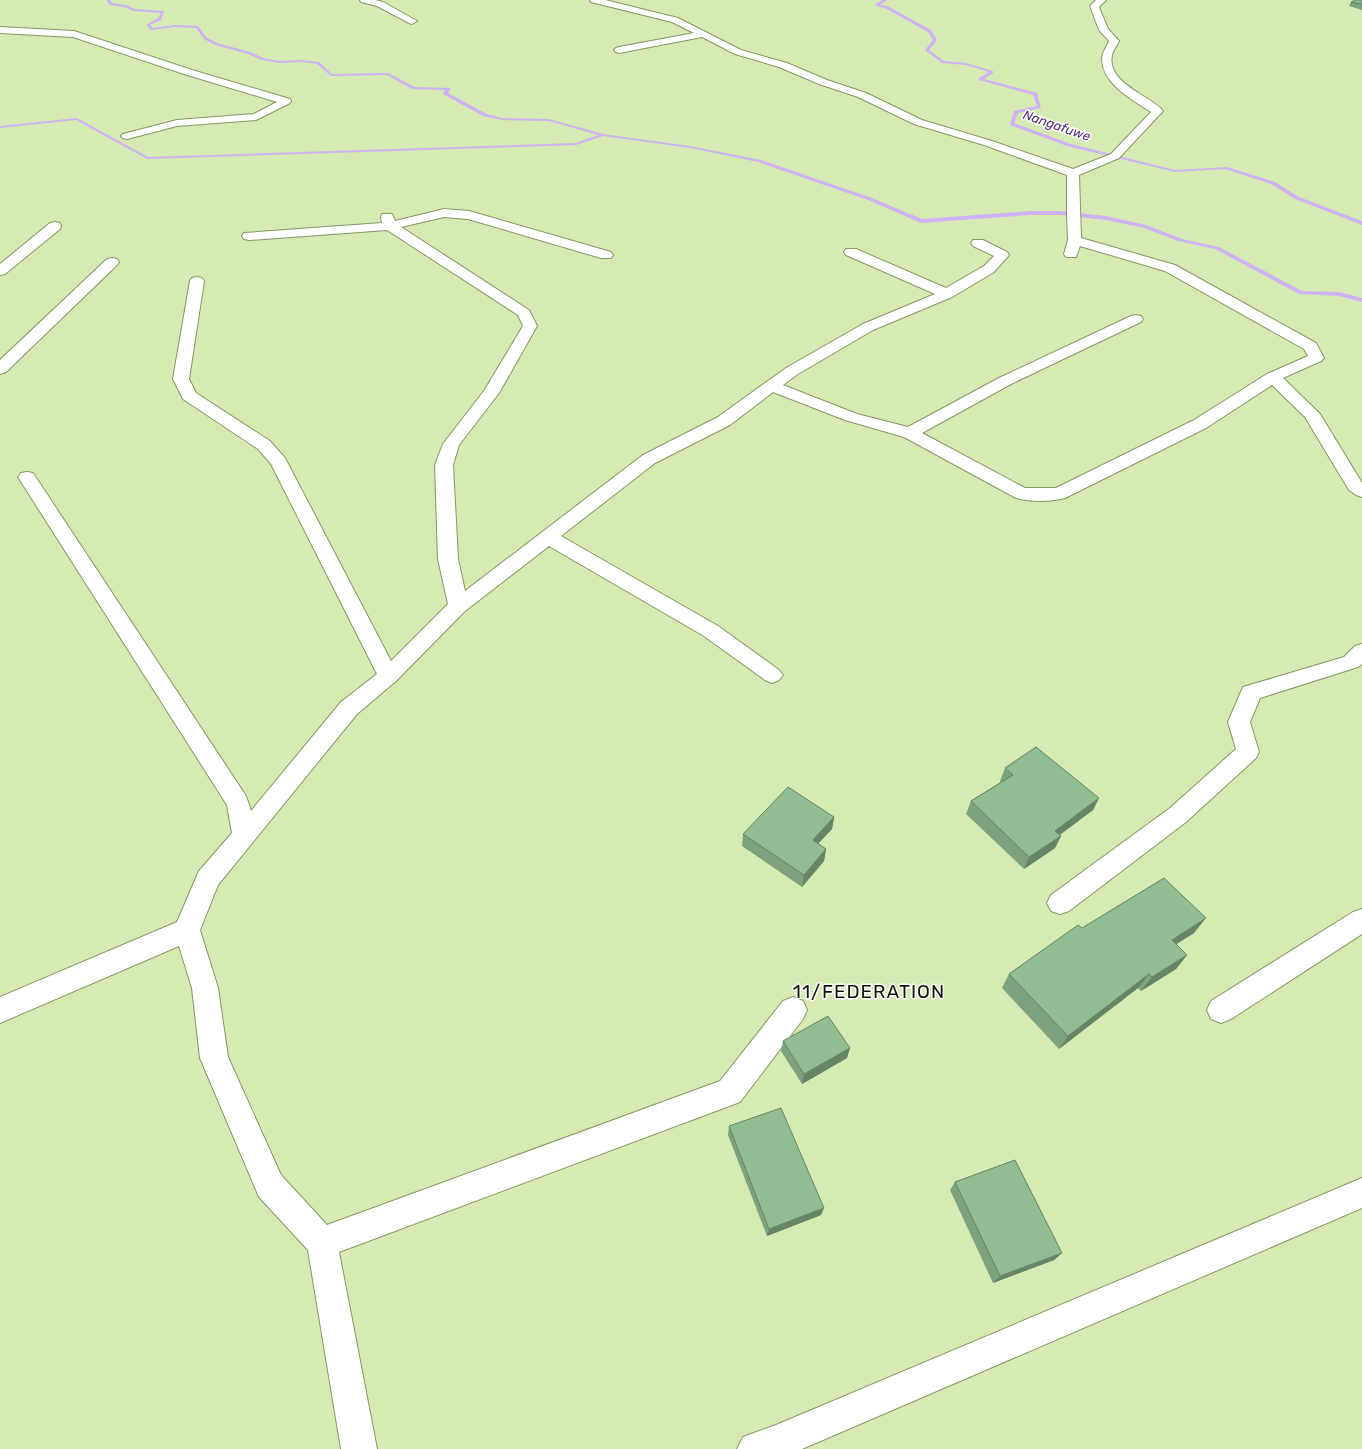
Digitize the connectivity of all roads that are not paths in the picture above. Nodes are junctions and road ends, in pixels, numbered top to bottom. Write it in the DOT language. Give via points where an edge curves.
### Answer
graph roads {
  1 [pos="364,0"];
  2 [pos="594,0"];
  3 [pos="1102,0"];
  4 [pos="412,21"];
  5 [pos="0,30"];
  6 [pos="705,34"];
  7 [pos="619,50"];
  8 [pos="127,136"];
  9 [pos="1073,173"];
  10 [pos="388,222"];
  11 [pos="55,226"];
  12 [pos="249,236"];
  13 [pos="978,243"];
  14 [pos="851,252"];
  15 [pos="606,255"];
  16 [pos="112,262"];
  17 [pos="0,271"];
  18 [pos="197,281"];
  19 [pos="947,294"];
  20 [pos="1136,319"];
  21 [pos="0,369"];
  22 [pos="1273,377"];
  23 [pos="771,386"];
  24 [pos="910,433"];
  25 [pos="27,477"];
  26 [pos="1362,491"];
  27 [pos="548,537"];
  28 [pos="458,606"];
  29 [pos="1358,661"];
  30 [pos="772,674"];
  31 [pos="389,676"];
  32 [pos="245,836"];
  33 [pos="1060,902"];
  34 [pos="1362,920"];
  35 [pos="187,930"];
  36 [pos="0,1010"];
  37 [pos="793,1010"];
  38 [pos="1221,1010"];
  39 [pos="1362,1194"];
  40 [pos="322,1243"];
  41 [pos="359,1449"];
  42 [pos="755,1449"];
  1 -- 4 [label="street" via="380,4"];
  2 -- 6 [label="street" via="674,20"];
  3 -- 9 [label="street" via="1094,6 1104,30 1114,41 1108,52 1110,70 1121,87 1158,111 1115,156"];
  5 -- 8 [label="street" via="74,34 286,101 256,117 177,123"];
  6 -- 7 [label="street"];
  6 -- 9 [label="street" via="738,52 783,65 862,95 918,122"];
  9 -- 22 [label="street" via="1073,247 1170,268 1311,346 1316,358"];
  10 -- 12 [label="street"];
  10 -- 15 [label="street" via="444,213 469,214"];
  10 -- 28 [label="street" via="524,313 530,326 491,393 451,444 444,464 448,559"];
  11 -- 17 [label="street"];
  13 -- 19 [label="street" via="1002,255 989,269"];
  14 -- 19 [label="street"];
  16 -- 21 [label="street"];
  18 -- 31 [label="street" via="181,379 189,396 264,445 279,462"];
  19 -- 23 [label="street" via="868,327"];
  20 -- 24 [label="street" via="1005,381"];
  22 -- 24 [label="street" via="1200,424 1059,494 1022,494"];
  22 -- 26 [label="street" via="1312,414 1355,486"];
  23 -- 24 [label="street" via="851,417"];
  23 -- 27 [label="street" via="724,421 649,459"];
  25 -- 32 [label="street" via="238,803"];
  27 -- 28 [label="street"];
  27 -- 30 [label="street" via="711,631"];
  28 -- 31 [label="street"];
  29 -- 33 [label="street" via="1251,693 1239,722 1248,752 1178,815"];
  31 -- 32 [label="street" via="350,708"];
  32 -- 35 [label="street" via="208,878"];
  34 -- 38 [label="street"];
  35 -- 36 [label="street"];
  35 -- 40 [label="street" via="205,988 214,1058 270,1186"];
  37 -- 40 [label="street" via="730,1092"];
  39 -- 42 [label="street" via="784,1439"];
  40 -- 41 [label="street"];
}
